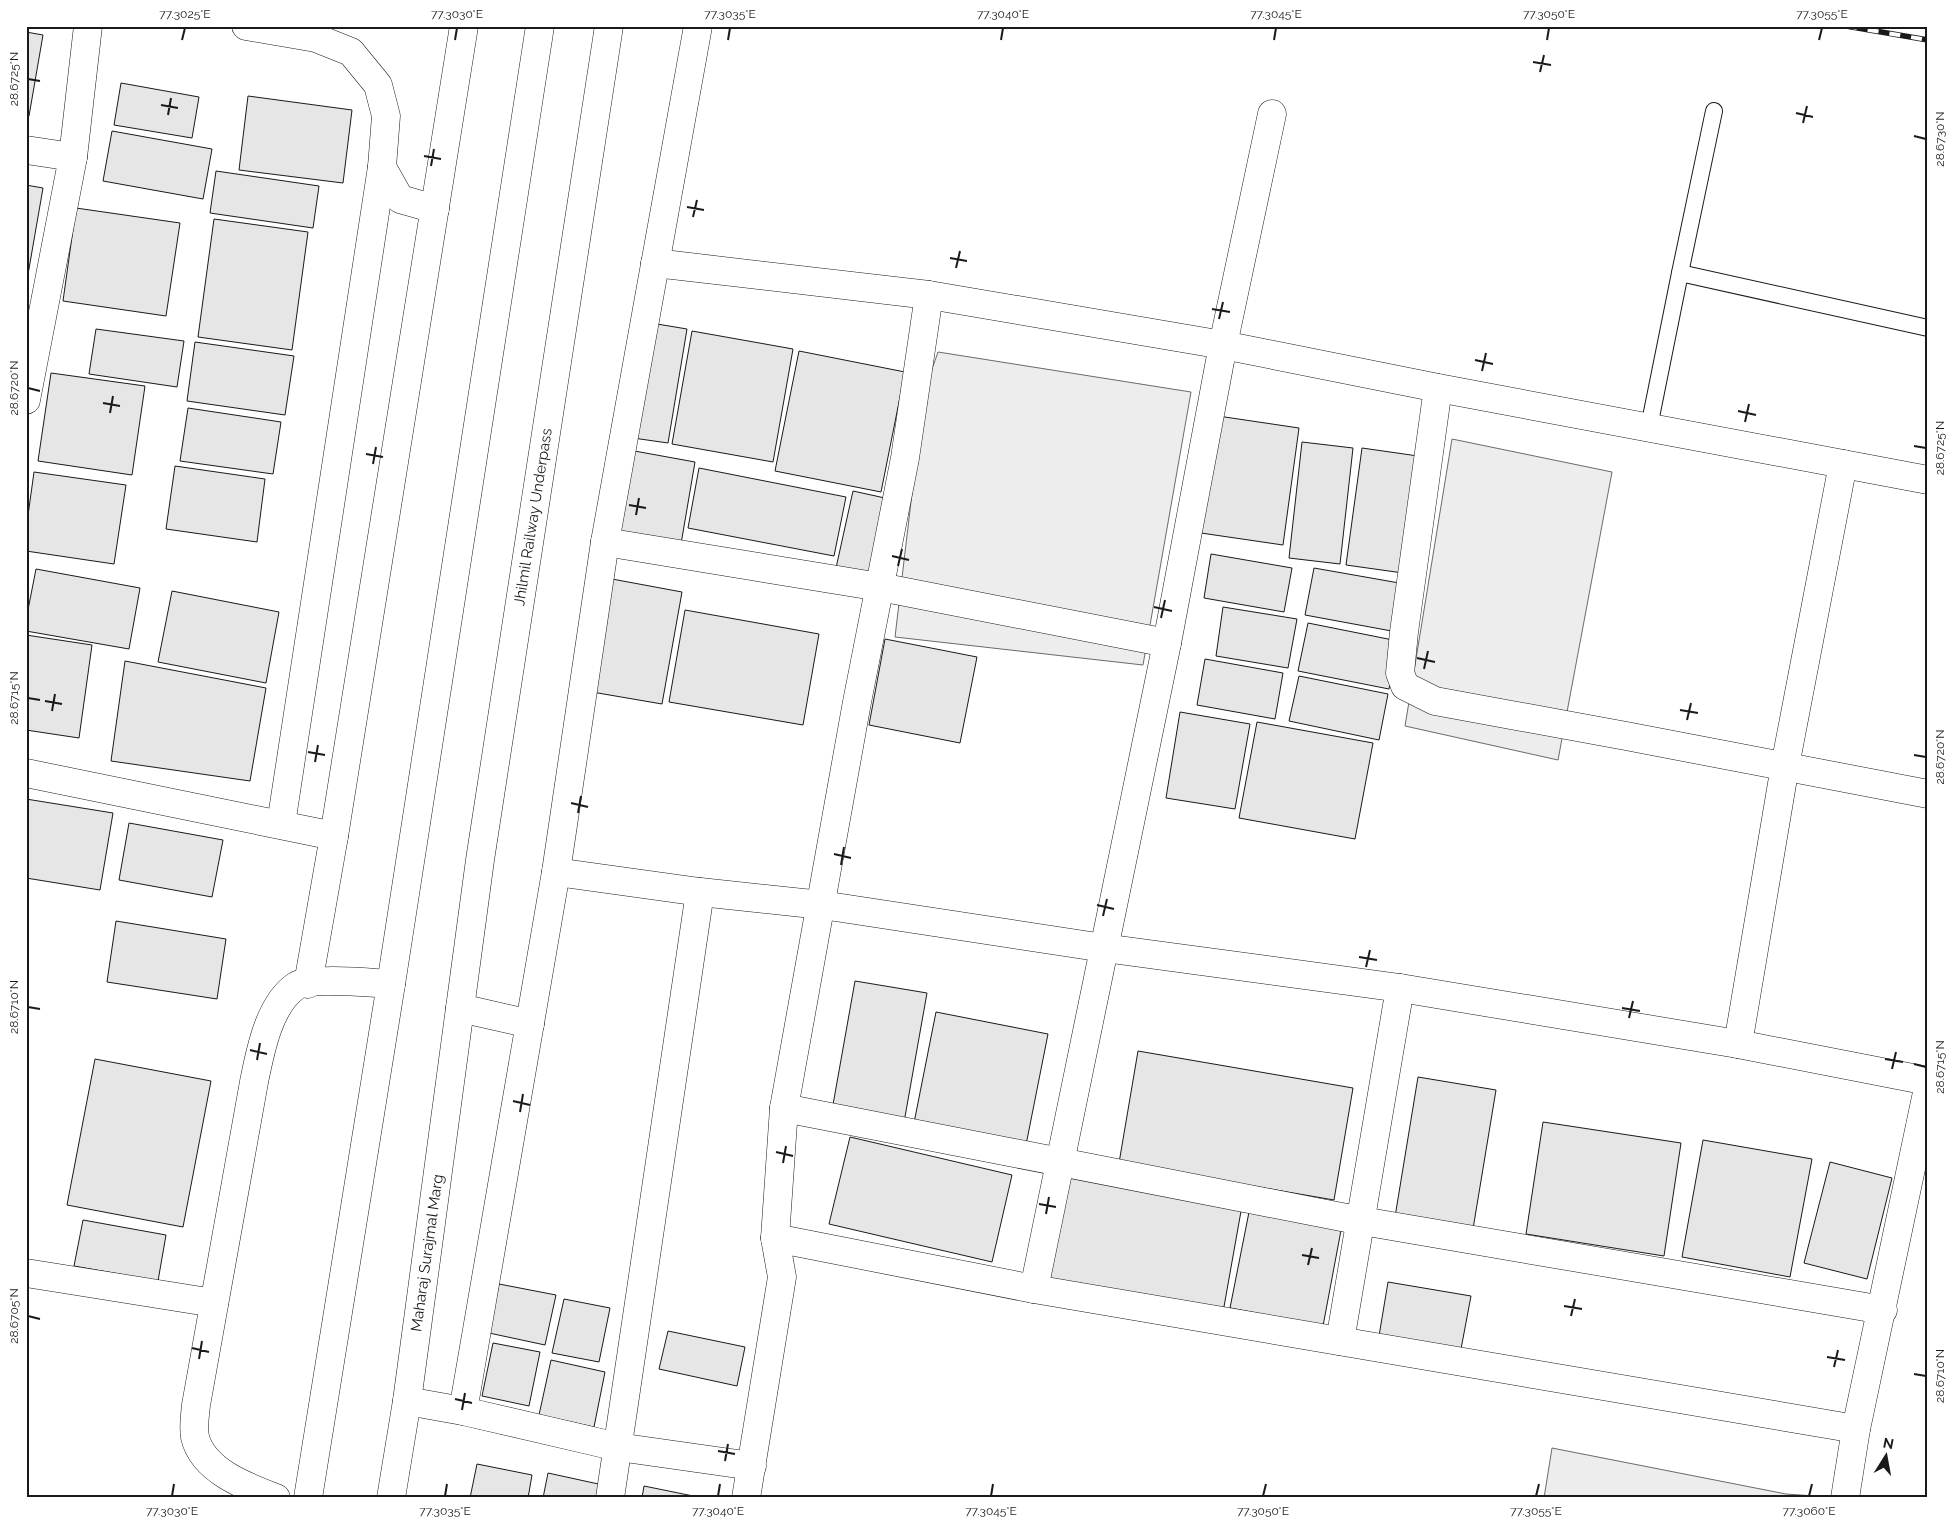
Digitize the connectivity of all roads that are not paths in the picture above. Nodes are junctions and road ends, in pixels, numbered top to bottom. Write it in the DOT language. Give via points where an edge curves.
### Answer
graph roads {
  1 [pos="88,26"];
  2 [pos="246,26"];
  3 [pos="464,26"];
  4 [pos="540,26"];
  5 [pos="609,26"];
  6 [pos="698,26"];
  7 [pos="1714,111"];
  8 [pos="1272,114"];
  9 [pos="26,150"];
  10 [pos="72,158"];
  11 [pos="382,167"];
  12 [pos="435,209"];
  13 [pos="655,263"];
  14 [pos="1680,273"];
  15 [pos="929,295"];
  16 [pos="1928,328"];
  17 [pos="1223,345"];
  18 [pos="1438,388"];
  19 [pos="26,400"];
  20 [pos="1649,428"];
  21 [pos="1844,464"];
  22 [pos="1928,480"];
  23 [pos="605,542"];
  24 [pos="880,587"];
  25 [pos="1167,643"];
  26 [pos="1785,766"];
  27 [pos="26,773"];
  28 [pos="1928,794"];
  29 [pos="281,824"];
  30 [pos="334,836"];
  31 [pos="556,872"];
  32 [pos="700,892"];
  33 [pos="822,905"];
  34 [pos="1104,948"];
  35 [pos="308,984"];
  36 [pos="391,984"];
  37 [pos="1400,988"];
  38 [pos="460,1008"];
  39 [pos="530,1024"];
  40 [pos="1738,1044"];
  41 [pos="1928,1081"];
  42 [pos="1928,1088"];
  43 [pos="784,1108"];
  44 [pos="1059,1160"];
  45 [pos="1362,1221"];
  46 [pos="775,1238"];
  47 [pos="26,1273"];
  48 [pos="1034,1289"];
  49 [pos="214,1303"];
  50 [pos="1882,1310"];
  51 [pos="1340,1341"];
  52 [pos="406,1401"];
  53 [pos="462,1411"];
  54 [pos="1856,1429"];
  55 [pos="618,1447"];
  56 [pos="752,1466"];
  57 [pos="276,1498"];
  58 [pos="308,1498"];
  59 [pos="391,1498"];
  60 [pos="610,1498"];
  61 [pos="746,1498"];
  62 [pos="1845,1498"];
  1 -- 10 [label="street"];
  2 -- 11 [label="street" via="316,38 350,52 378,85 386,116"];
  3 -- 12 [label="street"];
  4 -- 36 [label="street"];
  5 -- 38 [label="street, Jhilmil Railway Underpass"];
  6 -- 13 [label="street"];
  7 -- 14 [label="lane"];
  8 -- 17 [label="street"];
  9 -- 10 [label="street"];
  10 -- 19 [label="street"];
  11 -- 12 [label="street" via="400,200"];
  11 -- 29 [label="street"];
  12 -- 30 [label="street"];
  13 -- 15 [label="street"];
  13 -- 23 [label="street"];
  14 -- 16 [label="lane"];
  14 -- 20 [label="lane"];
  15 -- 17 [label="street"];
  15 -- 24 [label="street" via="905,458"];
  17 -- 18 [label="street"];
  17 -- 25 [label="street"];
  18 -- 20 [label="street"];
  18 -- 26 [label="street" via="1404,632 1400,673 1405,686 1435,701"];
  20 -- 21 [label="street"];
  21 -- 22 [label="street"];
  21 -- 26 [label="street"];
  23 -- 24 [label="street"];
  23 -- 31 [label="street"];
  24 -- 25 [label="street"];
  24 -- 33 [label="street"];
  25 -- 34 [label="street"];
  26 -- 28 [label="street"];
  26 -- 40 [label="street"];
  27 -- 29 [label="street"];
  29 -- 30 [label="street"];
  30 -- 35 [label="street"];
  31 -- 32 [label="street"];
  31 -- 39 [label="street"];
  32 -- 33 [label="street"];
  32 -- 55 [label="street"];
  33 -- 34 [label="street"];
  33 -- 43 [label="street"];
  34 -- 37 [label="street"];
  34 -- 44 [label="street"];
  35 -- 36 [label="street" via="326,981"];
  35 -- 49 [label="street" via="297,985 281,1002 264,1036"];
  36 -- 58 [label="street"];
  37 -- 40 [label="street"];
  37 -- 45 [label="street"];
  38 -- 39 [label="street"];
  38 -- 52 [label="street, Maharaj Surajmal Marg"];
  39 -- 53 [label="street"];
  40 -- 41 [label="street"];
  42 -- 50 [label="street"];
  43 -- 44 [label="street"];
  43 -- 46 [label="street"];
  44 -- 45 [label="street"];
  44 -- 48 [label="street"];
  45 -- 50 [label="street"];
  45 -- 51 [label="street"];
  46 -- 48 [label="street"];
  46 -- 56 [label="street" via="782,1278"];
  47 -- 49 [label="street"];
  48 -- 51 [label="street"];
  49 -- 57 [label="street" via="196,1406 195,1436 204,1455 225,1476"];
  50 -- 54 [label="street"];
  51 -- 54 [label="street"];
  52 -- 53 [label="street"];
  52 -- 59 [label="street, Maharaj Surajmal Marg"];
  53 -- 55 [label="street"];
  54 -- 62 [label="street"];
  55 -- 56 [label="street"];
  55 -- 60 [label="street"];
  56 -- 61 [label="street"];
}
